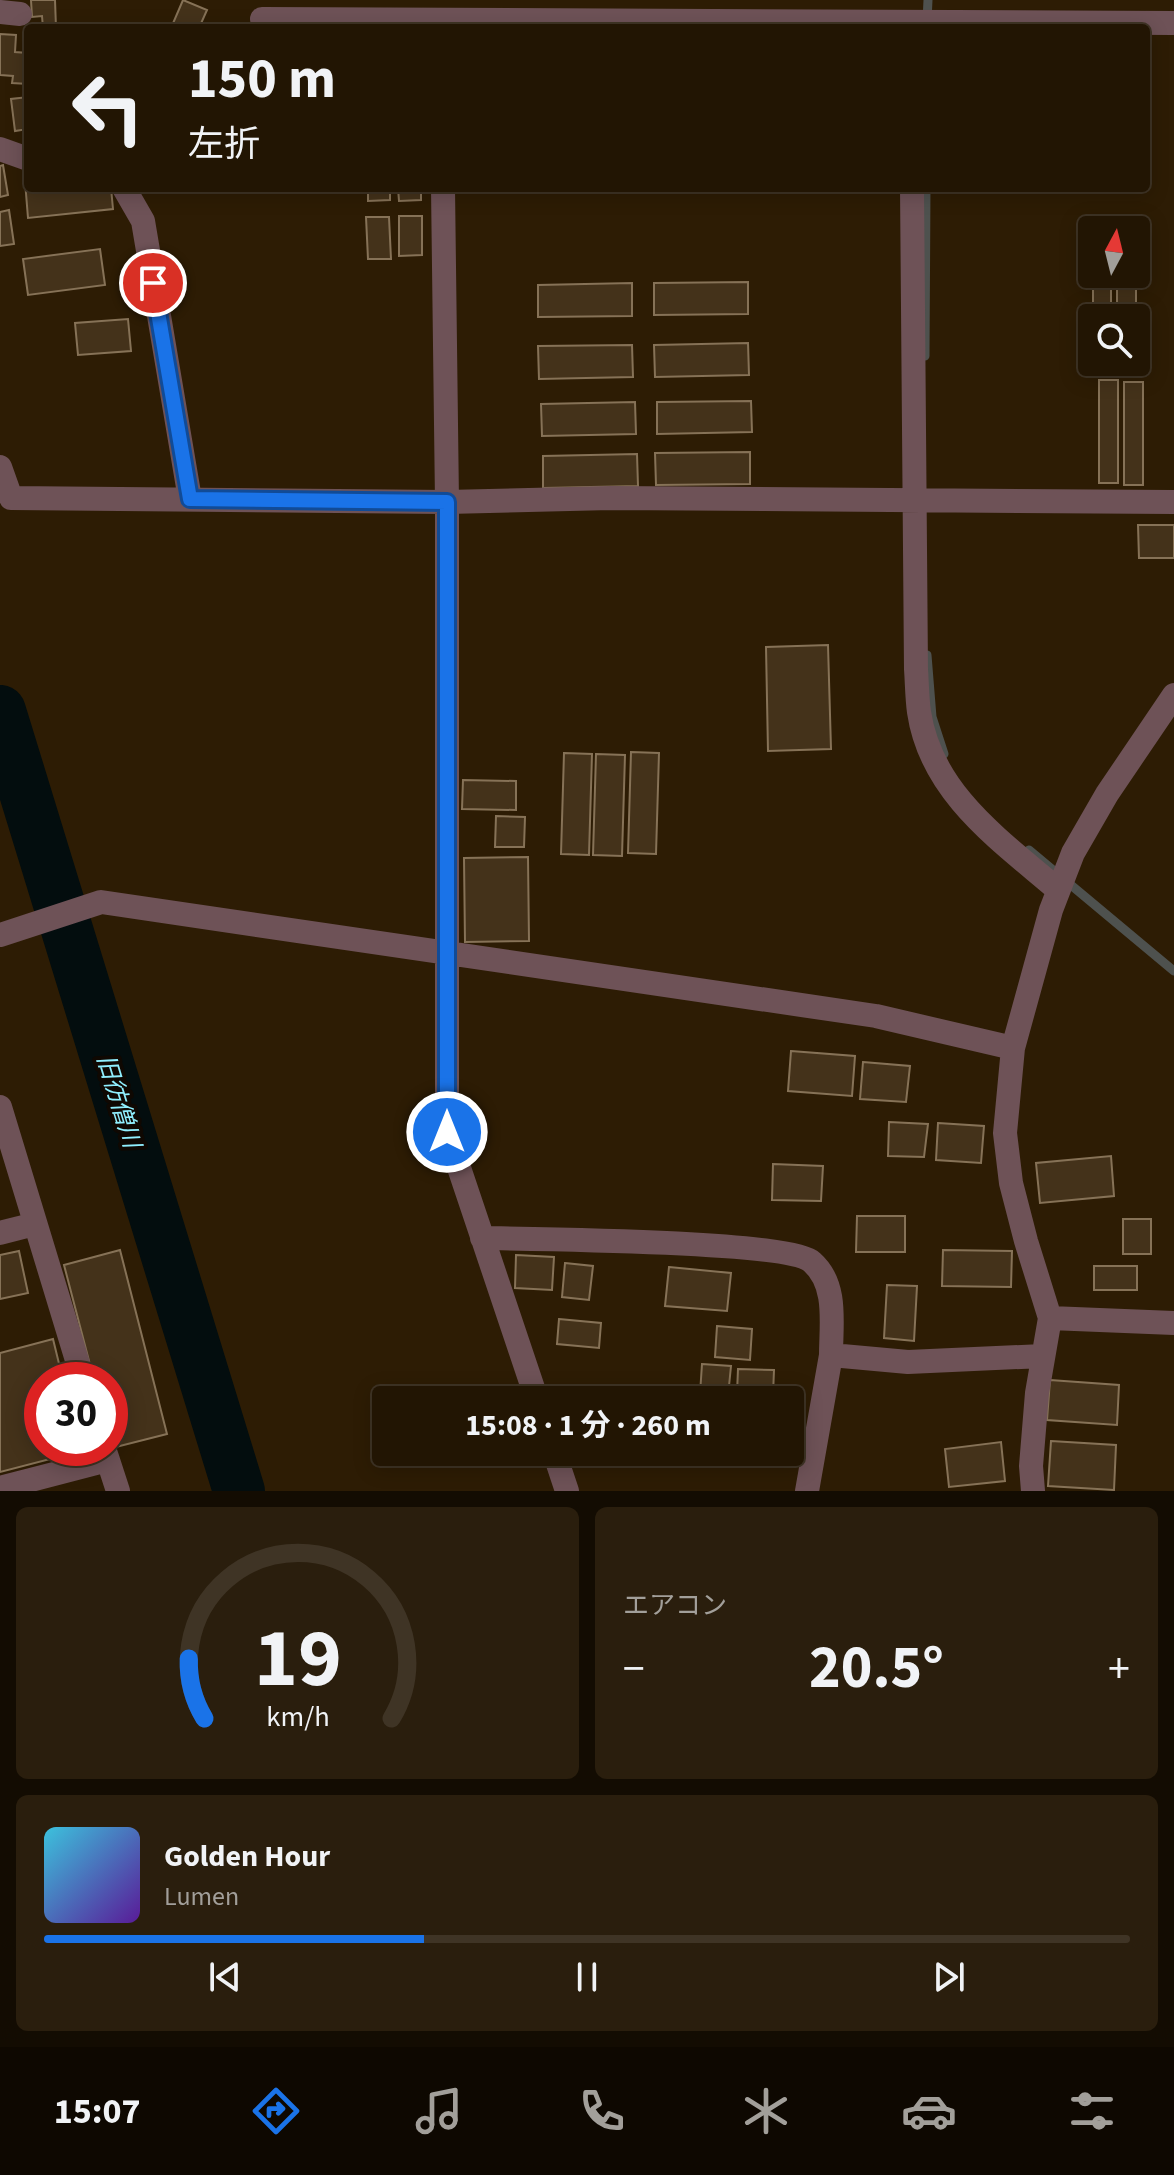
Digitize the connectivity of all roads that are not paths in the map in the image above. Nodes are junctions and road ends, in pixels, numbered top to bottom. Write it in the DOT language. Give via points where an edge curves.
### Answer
graph roads {
  1 [pos="261,16"];
  2 [pos="911,17"];
  3 [pos="1174,23"];
  4 [pos="441,24"];
  5 [pos="0,149"];
  6 [pos="24,158"];
  7 [pos="126,192"];
  8 [pos="443,192"];
  9 [pos="912,192"];
  10 [pos="0,467"];
  11 [pos="190,499"];
  12 [pos="914,501"];
  13 [pos="447,502"];
  14 [pos="1174,502"];
  15 [pos="1174,695"];
  16 [pos="1057,889"];
  17 [pos="0,935"];
  18 [pos="446,953"];
  19 [pos="1013,1048"];
  20 [pos="0,1107"];
  21 [pos="35,1224"];
  22 [pos="0,1233"];
  23 [pos="482,1238"];
  24 [pos="1050,1318"];
  25 [pos="1174,1323"];
  26 [pos="831,1355"];
  27 [pos="1043,1356"];
  28 [pos="77,1362"];
  29 [pos="532,1386"];
  30 [pos="69,1466"];
  31 [pos="110,1466"];
  32 [pos="559,1466"];
  33 [pos="0,1488"];
  34 [pos="118,1491"];
  35 [pos="567,1491"];
  36 [pos="807,1491"];
  37 [pos="1033,1491"];
  1 -- 4 [label="street"];
  2 -- 3 [label="street"];
  2 -- 4 [label="street"];
  5 -- 6 [label="street"];
  7 -- 11 [label="street" via="143,221"];
  8 -- 13 [label="street"];
  9 -- 12 [label="street"];
  10 -- 11 [label="street" via="11,498"];
  11 -- 13 [label="street"];
  12 -- 13 [label="street"];
  12 -- 14 [label="street"];
  12 -- 16 [label="street" via="916,669 919,714 929,746 965,809"];
  13 -- 18 [label="street"];
  15 -- 16 [label="street" via="1107,794"];
  16 -- 19 [label="street"];
  17 -- 18 [label="street" via="101,902"];
  18 -- 19 [label="street" via="876,1016"];
  18 -- 23 [label="street" via="447,1132"];
  19 -- 24 [label="street" via="1005,1133 1011,1183"];
  20 -- 21 [label="street"];
  21 -- 22 [label="street"];
  21 -- 28 [label="street"];
  23 -- 26 [label="street" via="733,1246 809,1258 822,1272 832,1302"];
  23 -- 29 [label="street"];
  24 -- 25 [label="street"];
  24 -- 27 [label="street"];
  26 -- 27 [label="street" via="908,1362"];
  26 -- 36 [label="street"];
  27 -- 37 [label="street"];
  30 -- 33 [label="street"];
  31 -- 34 [label="street"];
  32 -- 35 [label="street"];
}
